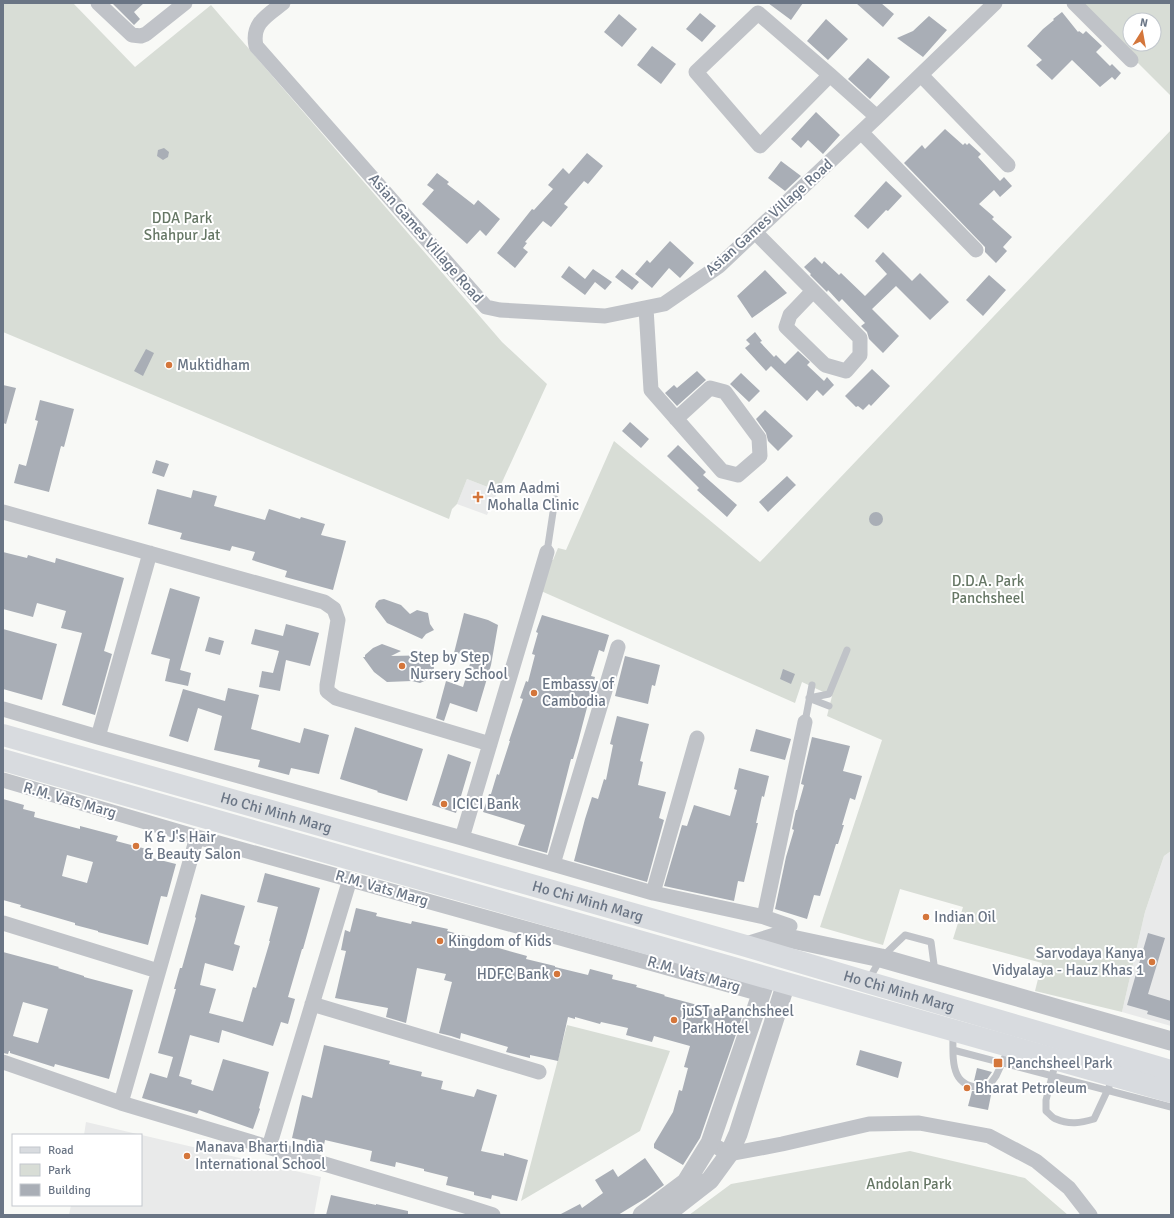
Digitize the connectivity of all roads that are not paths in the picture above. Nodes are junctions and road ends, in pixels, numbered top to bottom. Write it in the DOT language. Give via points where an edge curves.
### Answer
graph roads {
  1 [pos="98,3"];
  2 [pos="185,3"];
  3 [pos="283,3"];
  4 [pos="995,3"];
  5 [pos="1074,3"];
  6 [pos="1131,60"];
  7 [pos="830,75"];
  8 [pos="921,75"];
  9 [pos="877,118"];
  10 [pos="861,132"];
  11 [pos="1008,165"];
  12 [pos="755,232"];
  13 [pos="976,250"];
  14 [pos="813,291"];
  15 [pos="646,308"];
  16 [pos="676,419"];
  17 [pos="555,499"];
  18 [pos="3,512"];
  19 [pos="547,552"];
  20 [pos="150,553"];
  21 [pos="618,647"];
  22 [pos="847,650"];
  23 [pos="812,685"];
  24 [pos="809,698"];
  25 [pos="829,706"];
  26 [pos="3,709"];
  27 [pos="805,722"];
  28 [pos="3,735"];
  29 [pos="98,737"];
  30 [pos="697,738"];
  31 [pos="490,744"];
  32 [pos="3,760"];
  33 [pos="3,780"];
  34 [pos="197,837"];
  35 [pos="462,838"];
  36 [pos="552,864"];
  37 [pos="350,878"];
  38 [pos="653,893"];
  39 [pos="764,917"];
  40 [pos="3,923"];
  41 [pos="790,926"];
  42 [pos="746,946"];
  43 [pos="881,958"];
  44 [pos="158,972"];
  45 [pos="935,973"];
  46 [pos="867,982"];
  47 [pos="771,985"];
  48 [pos="312,1004"];
  49 [pos="752,1020"];
  50 [pos="771,1028"];
  51 [pos="953,1040"];
  52 [pos="1171,1041"];
  53 [pos="1006,1055"];
  54 [pos="3,1062"];
  55 [pos="737,1063"];
  56 [pos="1054,1068"];
  57 [pos="759,1070"];
  58 [pos="1171,1071"];
  59 [pos="539,1072"];
  60 [pos="1111,1083"];
  61 [pos="1171,1092"];
  62 [pos="121,1103"];
  63 [pos="1171,1107"];
  64 [pos="710,1143"];
  65 [pos="269,1147"];
  66 [pos="729,1154"];
  67 [pos="493,1215"];
  68 [pos="642,1215"];
  69 [pos="665,1215"];
  70 [pos="1090,1215"];
  1 -- 2 [label="street" via="136,36 146,34"];
  3 -- 15 [label="street, Asian Games Village Road" via="259,23 256,46 486,307 605,316"];
  4 -- 8 [label="street, Asian Games Village Road"];
  5 -- 6 [label="street"];
  7 -- 7 [label="street" via="758,13 696,72 760,146"];
  7 -- 9 [label="street"];
  8 -- 9 [label="street, Asian Games Village Road"];
  8 -- 11 [label="street"];
  9 -- 10 [label="street, Asian Games Village Road"];
  10 -- 12 [label="street, Asian Games Village Road"];
  10 -- 13 [label="street"];
  12 -- 14 [label="street"];
  12 -- 15 [label="street, Asian Games Village Road" via="719,266 664,304"];
  14 -- 14 [label="street" via="860,338 860,355 846,371 825,365 786,327 790,315"];
  15 -- 16 [label="street" via="651,390"];
  16 -- 16 [label="street" via="722,471 738,476 760,456 758,438 725,392 710,388"];
  17 -- 19 [label="lane"];
  18 -- 20 [label="street"];
  19 -- 31 [label="street"];
  20 -- 29 [label="street"];
  20 -- 31 [label="street" via="324,602 334,609 338,620 327,685 330,695"];
  21 -- 36 [label="street"];
  22 -- 24 [label="lane" via="829,694"];
  23 -- 24 [label="lane"];
  24 -- 25 [label="lane"];
  24 -- 27 [label="lane"];
  26 -- 29 [label="street"];
  27 -- 39 [label="street"];
  28 -- 42 [label="main road, Ho Chi Minh Marg"];
  29 -- 35 [label="street"];
  30 -- 38 [label="street"];
  31 -- 35 [label="street"];
  32 -- 47 [label="main road, Ho Chi Minh Marg"];
  33 -- 34 [label="street, R.M. Vats Marg"];
  34 -- 37 [label="street, R.M. Vats Marg"];
  34 -- 44 [label="street"];
  35 -- 36 [label="street"];
  36 -- 38 [label="street"];
  37 -- 47 [label="street, R.M. Vats Marg"];
  37 -- 48 [label="street"];
  38 -- 39 [label="street"];
  39 -- 41 [label="street"];
  40 -- 44 [label="street"];
  42 -- 43 [label="street" via="778,936"];
  42 -- 46 [label="main road, Ho Chi Minh Marg"];
  43 -- 45 [label="street"];
  43 -- 45 [label="lane" via="905,935 931,942"];
  43 -- 46 [label="lane"];
  44 -- 62 [label="street"];
  45 -- 52 [label="street"];
  46 -- 58 [label="main road, Ho Chi Minh Marg"];
  47 -- 49 [label="street"];
  47 -- 50 [label="street"];
  47 -- 51 [label="main road, Ho Chi Minh Marg"];
  48 -- 59 [label="street"];
  48 -- 65 [label="street"];
  49 -- 50 [label="street"];
  49 -- 55 [label="street"];
  50 -- 57 [label="street"];
  51 -- 53 [label="main road, Ho Chi Minh Marg"];
  51 -- 53 [label="lane" via="954,1068 960,1081 970,1086 988,1087"];
  53 -- 56 [label="main road, Ho Chi Minh Marg"];
  54 -- 62 [label="street"];
  55 -- 57 [label="street"];
  55 -- 64 [label="street"];
  56 -- 60 [label="main road, Ho Chi Minh Marg"];
  56 -- 60 [label="lane" via="1046,1100 1046,1111 1055,1119 1076,1124 1094,1119"];
  57 -- 66 [label="street"];
  60 -- 61 [label="main road, Ho Chi Minh Marg"];
  60 -- 63 [label="lane"];
  62 -- 65 [label="street"];
  64 -- 66 [label="street"];
  64 -- 68 [label="street" via="686,1182"];
  65 -- 67 [label="street"];
  66 -- 69 [label="street" via="710,1180"];
  66 -- 70 [label="street" via="869,1124 919,1123 989,1136 1036,1161 1069,1188"];
}
